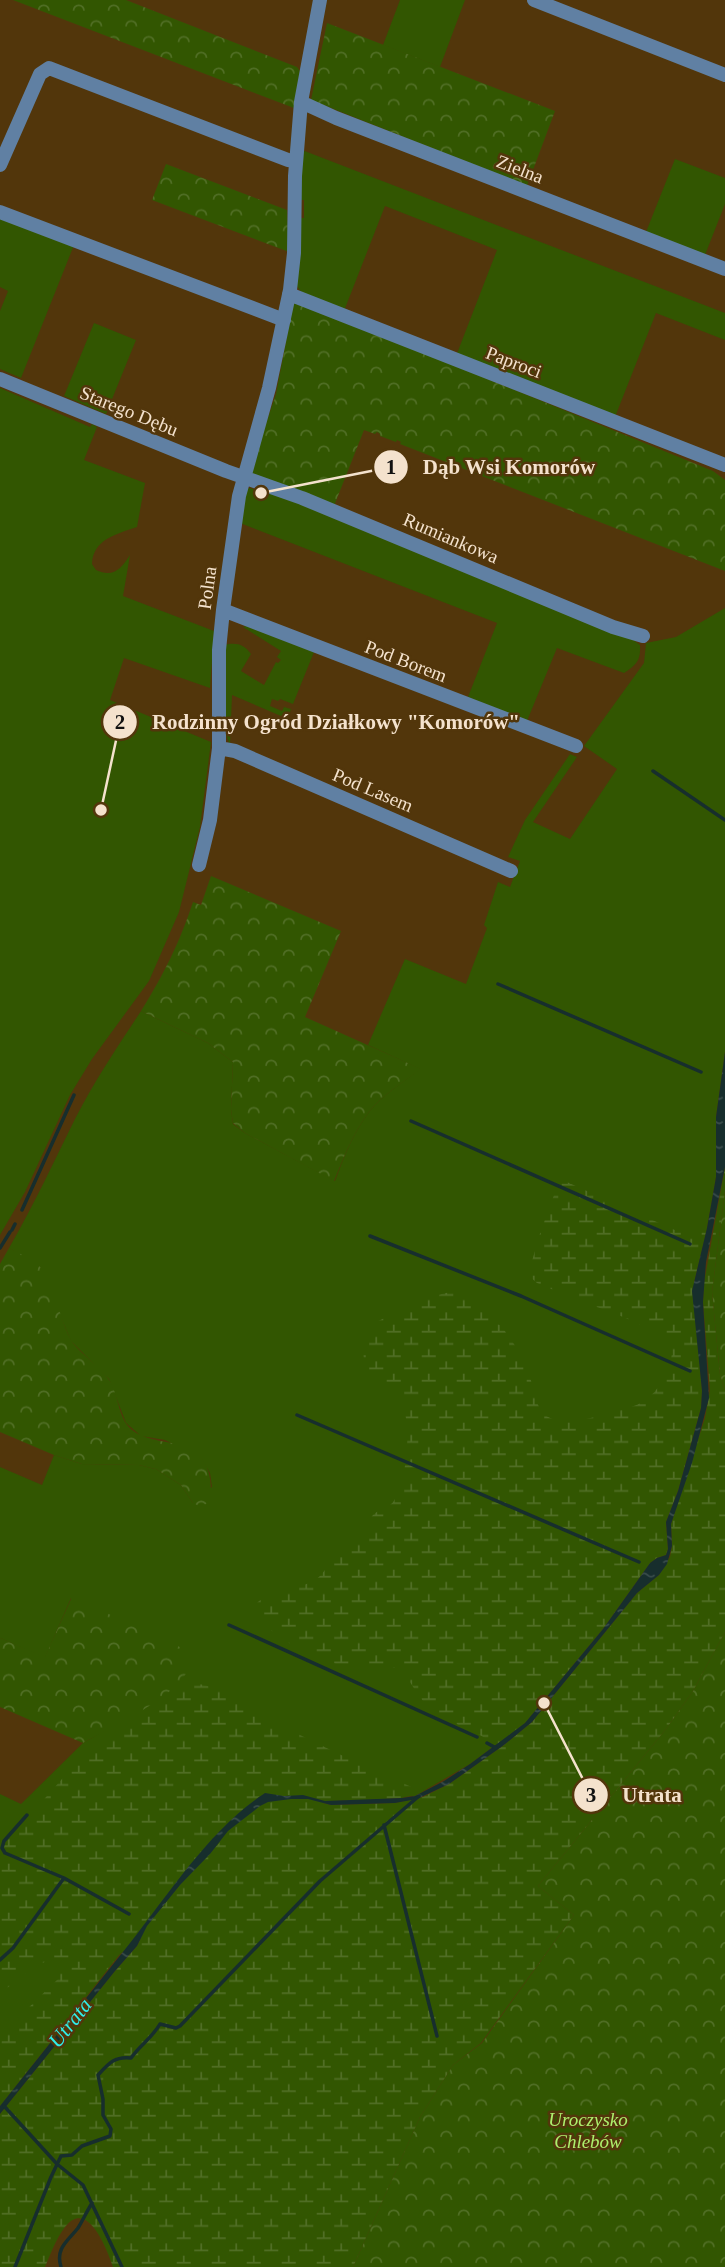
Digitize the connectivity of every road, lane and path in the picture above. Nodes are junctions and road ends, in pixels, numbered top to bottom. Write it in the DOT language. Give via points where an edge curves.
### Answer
graph roads {
  1 [pos="320,0"];
  2 [pos="534,0"];
  3 [pos="725,75"];
  4 [pos="301,102"];
  5 [pos="296,161"];
  6 [pos="0,165"];
  7 [pos="0,212"];
  8 [pos="725,269"];
  9 [pos="289,294"];
  10 [pos="284,320"];
  11 [pos="0,379"];
  12 [pos="725,465"];
  13 [pos="244,478"];
  14 [pos="223,610"];
  15 [pos="643,636"];
  16 [pos="576,746"];
  17 [pos="219,748"];
  18 [pos="199,865"];
  19 [pos="511,871"];
  1 -- 4 [label="street, Polna"];
  2 -- 3 [label="street"];
  4 -- 5 [label="street, Polna"];
  4 -- 8 [label="street, Zielna"];
  5 -- 6 [label="street" via="49,68 40,74"];
  5 -- 9 [label="street, Polna"];
  7 -- 10 [label="street"];
  9 -- 10 [label="street, Polna"];
  9 -- 12 [label="street, Paproci"];
  10 -- 13 [label="street, Polna"];
  11 -- 13 [label="street, Starego Dębu"];
  13 -- 14 [label="street, Polna"];
  13 -- 15 [label="street, Rumiankowa"];
  14 -- 16 [label="street, Pod Borem"];
  14 -- 17 [label="street, Polna"];
  17 -- 18 [label="street, Polna"];
  17 -- 19 [label="street, Pod Lasem"];
}
